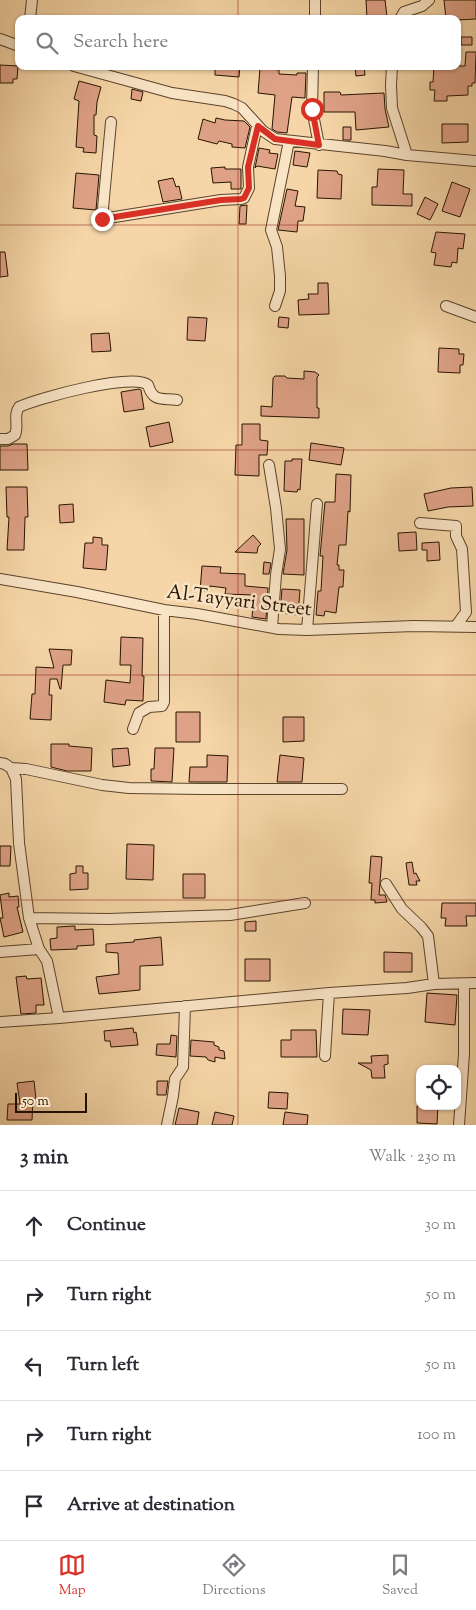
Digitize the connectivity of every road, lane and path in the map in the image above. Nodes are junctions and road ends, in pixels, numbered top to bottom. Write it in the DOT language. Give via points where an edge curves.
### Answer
graph roads {
  1 [pos="32,0"];
  2 [pos="315,0"];
  3 [pos="429,0"];
  4 [pos="30,15"];
  5 [pos="315,15"];
  6 [pos="402,15"];
  7 [pos="0,39"];
  8 [pos="15,45"];
  9 [pos="89,70"];
  10 [pos="313,70"];
  11 [pos="392,70"];
  12 [pos="111,122"];
  13 [pos="258,126"];
  14 [pos="290,142"];
  15 [pos="319,145"];
  16 [pos="407,155"];
  17 [pos="476,161"];
  18 [pos="275,306"];
  19 [pos="446,306"];
  20 [pos="476,317"];
  21 [pos="177,400"];
  22 [pos="0,439"];
  23 [pos="270,465"];
  24 [pos="317,504"];
  25 [pos="420,523"];
  26 [pos="0,579"];
  27 [pos="164,610"];
  28 [pos="456,626"];
  29 [pos="272,627"];
  30 [pos="476,627"];
  31 [pos="307,630"];
  32 [pos="133,729"];
  33 [pos="0,764"];
  34 [pos="11,768"];
  35 [pos="342,789"];
  36 [pos="386,884"];
  37 [pos="305,903"];
  38 [pos="29,918"];
  39 [pos="39,949"];
  40 [pos="0,952"];
  41 [pos="476,983"];
  42 [pos="434,984"];
  43 [pos="464,984"];
  44 [pos="329,993"];
  45 [pos="185,1006"];
  46 [pos="59,1018"];
  47 [pos="0,1022"];
  48 [pos="325,1056"];
  49 [pos="167,1125"];
  50 [pos="459,1125"];
  1 -- 4 [label="street"];
  2 -- 5 [label="street"];
  3 -- 6 [label="street"];
  7 -- 8 [label="street"];
  9 -- 13 [label="street" via="172,93 225,101 242,108"];
  10 -- 15 [label="street" via="312,109"];
  11 -- 16 [label="street" via="392,108"];
  12 -- 13 [label="street" via="102,219 244,198 249,188 248,167"];
  13 -- 14 [label="street" via="275,139"];
  14 -- 15 [label="street"];
  14 -- 18 [label="street" via="271,230 277,247 280,276"];
  15 -- 16 [label="street"];
  16 -- 17 [label="street"];
  19 -- 20 [label="street"];
  21 -- 22 [label="street" via="154,398 148,385 142,381 99,384 19,406 16,435"];
  23 -- 29 [label="street" via="280,549"];
  24 -- 31 [label="street"];
  25 -- 28 [label="street" via="456,526 456,536 462,549 466,612"];
  26 -- 27 [label="street, Al-Tayyari Street"];
  27 -- 29 [label="street, Al-Tayyari Street"];
  27 -- 32 [label="street" via="164,702 162,706 149,707 139,713"];
  28 -- 30 [label="street, Al-Tayyari Street"];
  28 -- 31 [label="street, Al-Tayyari Street"];
  29 -- 31 [label="street, Al-Tayyari Street"];
  33 -- 34 [label="street"];
  34 -- 35 [label="street" via="129,788"];
  34 -- 38 [label="street" via="16,779 19,843"];
  36 -- 42 [label="street" via="402,909 428,936"];
  37 -- 38 [label="street" via="230,915"];
  38 -- 39 [label="street"];
  39 -- 40 [label="street"];
  39 -- 46 [label="street" via="47,961"];
  41 -- 43 [label="street"];
  42 -- 43 [label="street"];
  42 -- 44 [label="street"];
  43 -- 50 [label="street"];
  44 -- 45 [label="street"];
  44 -- 48 [label="street"];
  45 -- 46 [label="street"];
  45 -- 49 [label="street" via="183,1067 175,1079"];
  46 -- 47 [label="street"];
}
